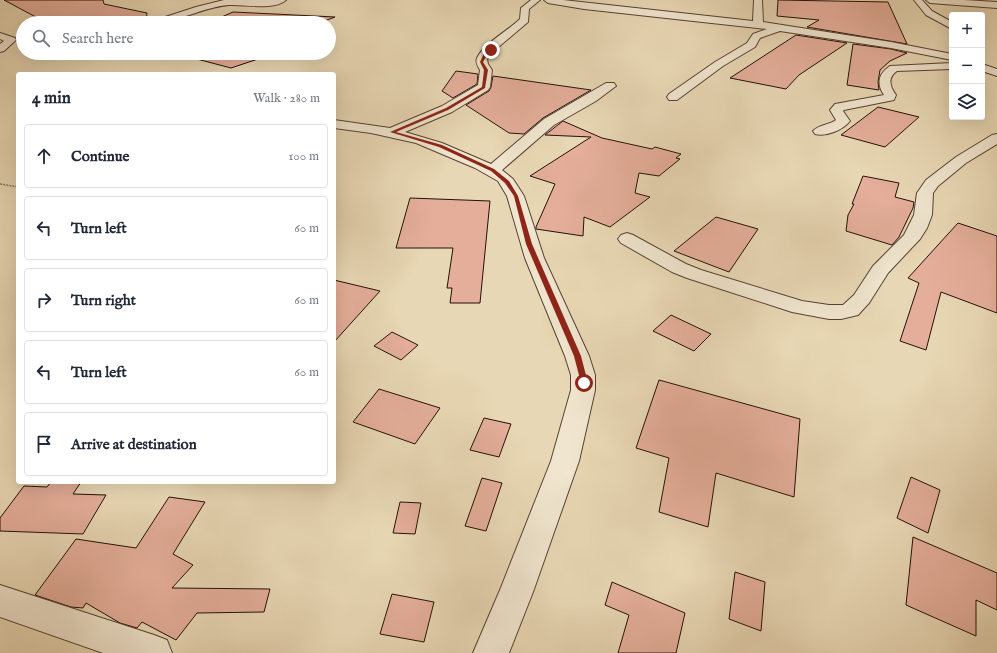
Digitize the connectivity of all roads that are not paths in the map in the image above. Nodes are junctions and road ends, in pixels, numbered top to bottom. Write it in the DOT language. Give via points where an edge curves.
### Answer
graph roads {
  1 [pos="282,0"];
  2 [pos="536,0"];
  3 [pos="548,0"];
  4 [pos="758,0"];
  5 [pos="918,0"];
  6 [pos="930,0"];
  7 [pos="997,6"];
  8 [pos="179,16"];
  9 [pos="758,24"];
  10 [pos="949,24"];
  11 [pos="779,28"];
  12 [pos="0,36"];
  13 [pos="0,49"];
  14 [pos="949,56"];
  15 [pos="949,66"];
  16 [pos="985,68"];
  17 [pos="997,73"];
  18 [pos="610,86"];
  19 [pos="673,97"];
  20 [pos="336,124"];
  21 [pos="820,131"];
  22 [pos="392,132"];
  23 [pos="997,138"];
  24 [pos="493,170"];
  25 [pos="627,239"];
  26 [pos="0,601"];
  27 [pos="154,653"];
  28 [pos="491,653"];
  1 -- 8 [label="street" via="269,4 218,4"];
  2 -- 22 [label="street" via="524,9 525,20 482,59 486,70 484,87 447,109"];
  3 -- 9 [label="street"];
  4 -- 9 [label="street"];
  5 -- 10 [label="street" via="929,13"];
  6 -- 7 [label="street"];
  9 -- 11 [label="street"];
  11 -- 14 [label="street"];
  11 -- 19 [label="street" via="756,36 751,45"];
  12 -- 13 [label="street" via="10,40"];
  15 -- 21 [label="street" via="894,68 884,79 884,86 890,97 840,107 836,110 843,121"];
  16 -- 17 [label="street"];
  18 -- 24 [label="street" via="549,122"];
  20 -- 22 [label="street"];
  22 -- 24 [label="street" via="441,146"];
  23 -- 25 [label="street" via="961,160 932,183 925,193 923,214 911,239 880,270 862,299 850,310 829,312 799,307 701,276 678,268"];
  24 -- 28 [label="street" via="507,182 516,196 529,244 577,356 584,383 565,461"];
  26 -- 27 [label="street"];
}
